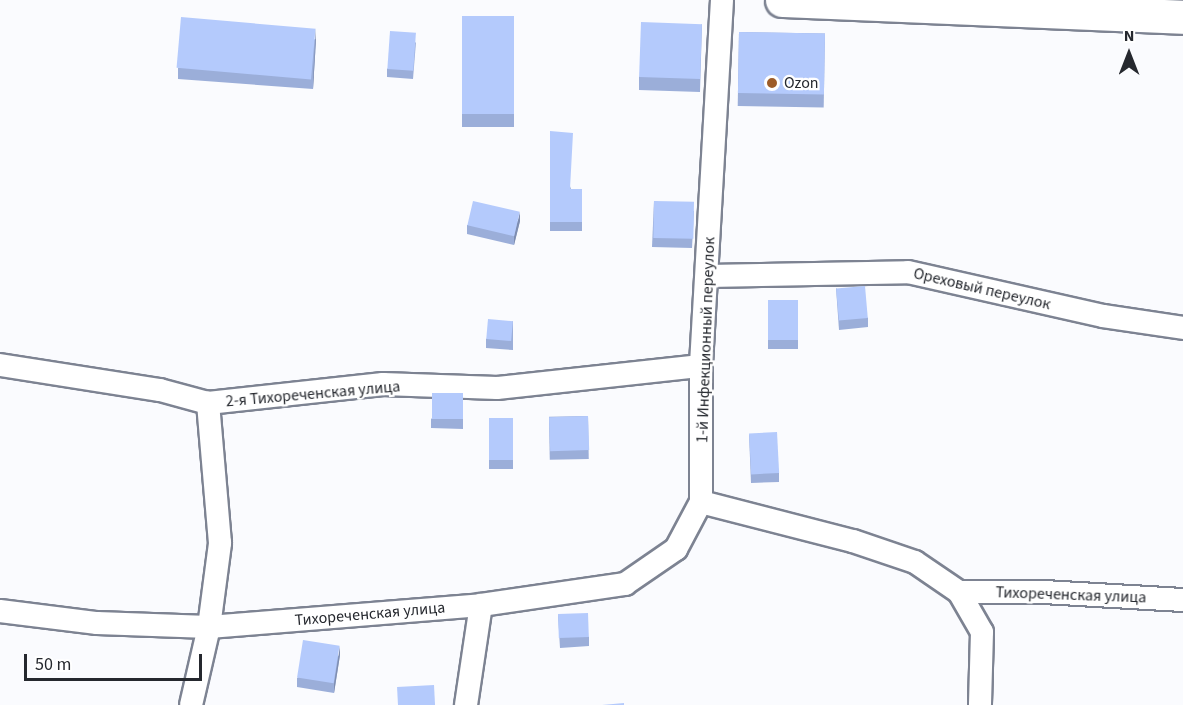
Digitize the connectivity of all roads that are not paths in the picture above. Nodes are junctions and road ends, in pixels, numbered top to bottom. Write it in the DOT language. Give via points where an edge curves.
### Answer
graph roads {
  1 [pos="722,0"];
  2 [pos="782,0"];
  3 [pos="1132,7"];
  4 [pos="1183,17"];
  5 [pos="708,276"];
  6 [pos="1183,328"];
  7 [pos="0,365"];
  8 [pos="701,366"];
  9 [pos="208,403"];
  10 [pos="701,501"];
  11 [pos="959,592"];
  12 [pos="1183,600"];
  13 [pos="481,605"];
  14 [pos="0,611"];
  15 [pos="209,627"];
  16 [pos="191,705"];
  17 [pos="466,705"];
  18 [pos="980,705"];
  1 -- 5 [label="street, 1-й Инфекционный переулок"];
  2 -- 3 [label="main road"];
  3 -- 4 [label="main road"];
  5 -- 6 [label="street, Ореховый переулок" via="908,272 1103,316"];
  5 -- 8 [label="street, 1-й Инфекционный переулок"];
  7 -- 9 [label="street, 2-я Тихореченская улица" via="160,390"];
  8 -- 9 [label="street, 2-я Тихореченская улица" via="497,388 383,384"];
  8 -- 10 [label="street, 1-й Инфекционный переулок"];
  9 -- 15 [label="street" via="220,543"];
  10 -- 11 [label="street" via="853,541 915,562"];
  10 -- 13 [label="street, Тихореченская улица" via="676,549 625,584"];
  11 -- 12 [label="street, Тихореченская улица" via="1044,592"];
  11 -- 18 [label="street" via="982,632"];
  13 -- 15 [label="street, Тихореченская улица"];
  13 -- 17 [label="street"];
  14 -- 15 [label="street, Тихореченская улица" via="97,622"];
  15 -- 16 [label="street"];
}
